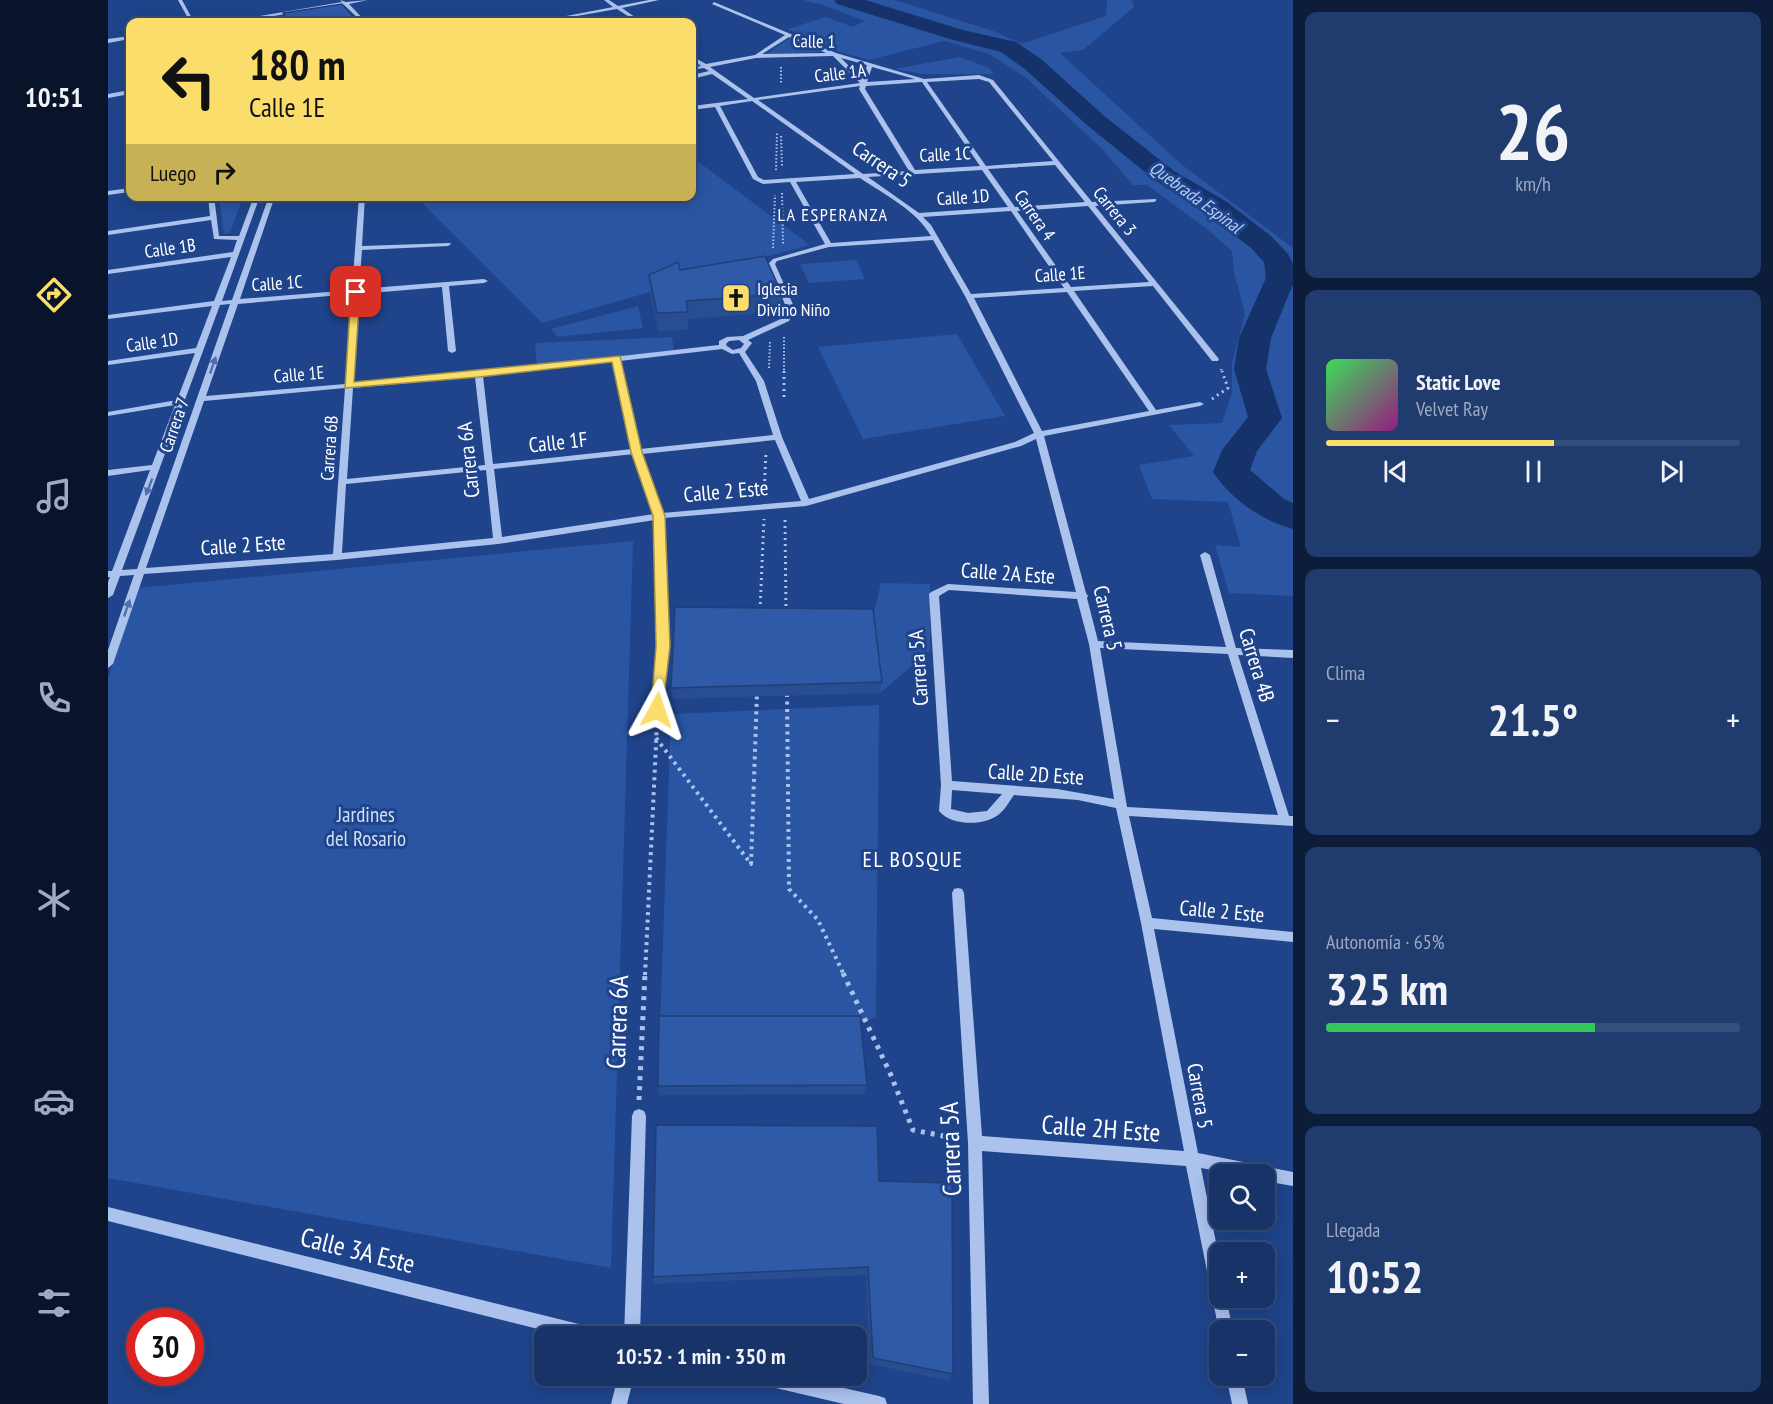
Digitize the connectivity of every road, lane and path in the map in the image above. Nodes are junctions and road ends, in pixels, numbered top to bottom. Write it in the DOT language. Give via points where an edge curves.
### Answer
graph roads {
  1 [pos="180,0"];
  2 [pos="366,0"];
  3 [pos="606,0"];
  4 [pos="657,0"];
  5 [pos="343,2"];
  6 [pos="714,3"];
  7 [pos="619,8"];
  8 [pos="190,18"];
  9 [pos="251,18"];
  10 [pos="360,18"];
  11 [pos="561,18"];
  12 [pos="634,18"];
  13 [pos="790,34"];
  14 [pos="126,39"];
  15 [pos="780,40"];
  16 [pos="108,41"];
  17 [pos="834,54"];
  18 [pos="756,56"];
  19 [pos="696,60"];
  20 [pos="870,64"];
  21 [pos="704,66"];
  22 [pos="696,68"];
  23 [pos="712,72"];
  24 [pos="696,76"];
  25 [pos="923,80"];
  26 [pos="992,81"];
  27 [pos="864,84"];
  28 [pos="780,88"];
  29 [pos="126,93"];
  30 [pos="108,96"];
  31 [pos="751,100"];
  32 [pos="717,105"];
  33 [pos="696,108"];
  34 [pos="1057,163"];
  35 [pos="983,167"];
  36 [pos="776,171"];
  37 [pos="912,171"];
  38 [pos="782,172"];
  39 [pos="861,176"];
  40 [pos="791,179"];
  41 [pos="775,183"];
  42 [pos="782,184"];
  43 [pos="126,191"];
  44 [pos="108,193"];
  45 [pos="1154,200"];
  46 [pos="211,201"];
  47 [pos="255,201"];
  48 [pos="270,201"];
  49 [pos="362,201"];
  50 [pos="1090,204"];
  51 [pos="1012,209"];
  52 [pos="918,215"];
  53 [pos="213,218"];
  54 [pos="108,233"];
  55 [pos="242,238"];
  56 [pos="935,238"];
  57 [pos="448,244"];
  58 [pos="829,245"];
  59 [pos="359,248"];
  60 [pos="236,254"];
  61 [pos="783,255"];
  62 [pos="774,257"];
  63 [pos="108,272"];
  64 [pos="484,281"];
  65 [pos="1154,284"];
  66 [pos="445,285"];
  67 [pos="1068,290"];
  68 [pos="356,292"];
  69 [pos="969,296"];
  70 [pos="235,301"];
  71 [pos="218,303"];
  72 [pos="108,317"];
  73 [pos="783,327"];
  74 [pos="743,339"];
  75 [pos="770,339"];
  76 [pos="723,347"];
  77 [pos="200,350"];
  78 [pos="452,351"];
  79 [pos="741,351"];
  80 [pos="616,358"];
  81 [pos="1215,359"];
  82 [pos="108,363"];
  83 [pos="479,374"];
  84 [pos="769,374"];
  85 [pos="349,386"];
  86 [pos="201,399"];
  87 [pos="180,402"];
  88 [pos="1200,404"];
  89 [pos="784,411"];
  90 [pos="1154,412"];
  91 [pos="108,414"];
  92 [pos="1039,434"];
  93 [pos="778,437"];
  94 [pos="766,446"];
  95 [pos="637,452"];
  96 [pos="156,467"];
  97 [pos="490,467"];
  98 [pos="108,473"];
  99 [pos="342,482"];
  100 [pos="764,494"];
  101 [pos="806,503"];
  102 [pos="659,516"];
  103 [pos="764,518"];
  104 [pos="785,518"];
  105 [pos="498,541"];
  106 [pos="1205,555"];
  107 [pos="337,557"];
  108 [pos="140,572"];
  109 [pos="112,574"];
  110 [pos="934,594"];
  111 [pos="108,595"];
  112 [pos="1083,596"];
  113 [pos="760,613"];
  114 [pos="786,614"];
  115 [pos="1094,644"];
  116 [pos="1232,652"];
  117 [pos="1293,654"];
  118 [pos="108,664"];
  119 [pos="758,685"];
  120 [pos="787,686"];
  121 [pos="657,710"];
  122 [pos="656,738"];
  123 [pos="947,785"];
  124 [pos="1010,792"];
  125 [pos="1122,808"];
  126 [pos="1289,821"];
  127 [pos="958,893"];
  128 [pos="1147,923"];
  129 [pos="1293,937"];
  130 [pos="639,1116"];
  131 [pos="975,1143"];
  132 [pos="1191,1160"];
  133 [pos="1293,1179"];
  134 [pos="108,1214"];
  135 [pos="1223,1320"];
  136 [pos="555,1326"];
  137 [pos="632,1326"];
  138 [pos="624,1386"];
  139 [pos="802,1386"];
  140 [pos="1236,1386"];
  141 [pos="619,1404"];
  142 [pos="879,1404"];
  143 [pos="981,1404"];
  144 [pos="1240,1404"];
  1 -- 8 [label="street"];
  2 -- 5 [label="street"];
  3 -- 7 [label="street"];
  4 -- 7 [label="street"];
  5 -- 9 [label="street"];
  5 -- 10 [label="street"];
  6 -- 13 [label="street"];
  7 -- 11 [label="street"];
  7 -- 12 [label="street"];
  13 -- 15 [label="street, Calle 1"];
  13 -- 17 [label="street"];
  14 -- 16 [label="street"];
  15 -- 18 [label="street, Calle 1"];
  15 -- 28 [label="path"];
  17 -- 18 [label="street, Calle 1"];
  17 -- 20 [label="street, Calle 1"];
  17 -- 27 [label="street"];
  18 -- 21 [label="street, Calle 1"];
  19 -- 21 [label="street, Carrera 5"];
  20 -- 25 [label="street"];
  20 -- 27 [label="street"];
  21 -- 22 [label="street, Calle 1"];
  21 -- 23 [label="street, Carrera 5"];
  23 -- 24 [label="street"];
  23 -- 31 [label="street, Carrera 5"];
  25 -- 26 [label="street, Calle 1A" via="979,77"];
  25 -- 27 [label="street, Calle 1A"];
  25 -- 35 [label="street, Carrera 4"];
  26 -- 34 [label="street, Carrera 3"];
  27 -- 31 [label="street, Calle 1A"];
  27 -- 37 [label="street" via="862,88"];
  29 -- 30 [label="street"];
  31 -- 32 [label="street, Calle 1A"];
  31 -- 39 [label="street, Carrera 5"];
  32 -- 33 [label="street, Calle 1A"];
  32 -- 40 [label="street, Calle 1C" via="755,178 763,182"];
  34 -- 35 [label="street, Calle 1C"];
  34 -- 50 [label="street, Carrera 3"];
  35 -- 37 [label="street, Calle 1C"];
  35 -- 51 [label="street, Carrera 4"];
  36 -- 38 [label="path" via="779,124"];
  37 -- 39 [label="street, Calle 1C"];
  39 -- 40 [label="street, Calle 1C"];
  39 -- 52 [label="street, Carrera 5"];
  40 -- 58 [label="street"];
  41 -- 62 [label="path"];
  42 -- 61 [label="path"];
  43 -- 44 [label="street"];
  45 -- 50 [label="street, Calle 1D"];
  46 -- 53 [label="street"];
  47 -- 55 [label="street, Carrera 7"];
  48 -- 70 [label="street, Carrera 7"];
  49 -- 59 [label="street, Carrera 6B"];
  50 -- 51 [label="street, Calle 1D"];
  50 -- 65 [label="street, Carrera 3"];
  51 -- 52 [label="street, Calle 1D"];
  51 -- 67 [label="street, Carrera 4"];
  52 -- 56 [label="street, Carrera 5"];
  53 -- 54 [label="street"];
  53 -- 55 [label="street" via="217,239"];
  55 -- 60 [label="street, Carrera 7"];
  56 -- 58 [label="street"];
  56 -- 69 [label="street, Carrera 5"];
  57 -- 59 [label="street"];
  58 -- 62 [label="street"];
  59 -- 68 [label="street, Carrera 6B"];
  60 -- 63 [label="street, Calle 1B"];
  60 -- 71 [label="street, Carrera 7"];
  62 -- 74 [label="street" via="771,264 791,309 786,319"];
  64 -- 66 [label="street, Calle 1C"];
  65 -- 67 [label="street, Calle 1E"];
  65 -- 81 [label="street, Carrera 3"];
  66 -- 68 [label="street, Calle 1C"];
  66 -- 78 [label="street"];
  67 -- 69 [label="street, Calle 1E"];
  67 -- 90 [label="street, Carrera 4"];
  68 -- 70 [label="street, Calle 1C"];
  68 -- 85 [label="street, Carrera 6B"];
  69 -- 92 [label="street, Carrera 5"];
  70 -- 71 [label="street, Calle 1C"];
  86 -- 70 [label="street, Carrera 7, one-way"];
  71 -- 72 [label="street, Calle 1C"];
  71 -- 77 [label="street, Carrera 7"];
  73 -- 89 [label="path"];
  74 -- 76 [label="street" via="727,339"];
  74 -- 79 [label="street" via="748,346"];
  75 -- 84 [label="path"];
  76 -- 79 [label="street"];
  76 -- 80 [label="street, Calle 1E"];
  77 -- 82 [label="street, Calle 1D"];
  77 -- 87 [label="street, Carrera 7"];
  79 -- 93 [label="street" via="760,381"];
  80 -- 83 [label="street, Calle 1E"];
  80 -- 95 [label="street"];
  81 -- 88 [label="path" via="1228,388"];
  83 -- 85 [label="street, Calle 1E"];
  83 -- 97 [label="street, Carrera 6A"];
  85 -- 86 [label="street, Calle 1E"];
  85 -- 99 [label="street, Carrera 6B"];
  86 -- 108 [label="street, Carrera 7"];
  87 -- 91 [label="street"];
  87 -- 96 [label="street, Carrera 7"];
  88 -- 90 [label="street, Calle 2 Este"];
  90 -- 92 [label="street, Calle 2 Este"];
  92 -- 101 [label="street, Calle 2 Este" via="1018,444"];
  92 -- 112 [label="street, Carrera 5"];
  93 -- 95 [label="street, Calle 1F"];
  93 -- 101 [label="street"];
  94 -- 100 [label="path"];
  95 -- 97 [label="street, Calle 1F"];
  95 -- 102 [label="street"];
  96 -- 98 [label="street"];
  96 -- 109 [label="street, Carrera 7, one-way"];
  97 -- 99 [label="street, Calle 1F"];
  97 -- 105 [label="street, Carrera 6A"];
  99 -- 107 [label="street, Carrera 6B"];
  101 -- 102 [label="street, Calle 2 Este"];
  102 -- 105 [label="street, Calle 2 Este"];
  102 -- 121 [label="street" via="663,646"];
  103 -- 113 [label="path"];
  104 -- 114 [label="path"];
  105 -- 107 [label="street, Calle 2 Este"];
  106 -- 116 [label="street, Carrera 4B"];
  107 -- 108 [label="street, Calle 2 Este"];
  108 -- 109 [label="street, Calle 2 Este"];
  118 -- 108 [label="street, Carrera 7, one-way"];
  109 -- 111 [label="street, Carrera 7"];
  110 -- 112 [label="street, Calle 2A Este" via="948,587"];
  110 -- 123 [label="street, Carrera 5A"];
  112 -- 115 [label="street, Carrera 5"];
  115 -- 116 [label="street"];
  115 -- 125 [label="street, Carrera 5"];
  116 -- 117 [label="street"];
  116 -- 126 [label="street, Carrera 4B"];
  119 -- 122 [label="path" via="751,864"];
  120 -- 131 [label="path" via="789,889 818,920 913,1130"];
  121 -- 122 [label="path, Carrera 6A"];
  122 -- 130 [label="path, Carrera 6A"];
  123 -- 124 [label="street, Calle 2D Este"];
  123 -- 124 [label="street, Carrera 5A" via="945,811 955,816 993,813"];
  124 -- 125 [label="street, Calle 2D Este" via="1082,795"];
  125 -- 126 [label="street, Calle 2D Este"];
  125 -- 128 [label="street, Carrera 5"];
  127 -- 131 [label="street, Carrera 5A"];
  128 -- 129 [label="street, Calle 2 Este"];
  128 -- 132 [label="street, Carrera 5"];
  130 -- 137 [label="street"];
  131 -- 132 [label="street, Calle 2H Este"];
  131 -- 143 [label="street, Carrera 5A"];
  132 -- 133 [label="street, Calle 2H Este"];
  132 -- 135 [label="street, Carrera 5"];
  134 -- 136 [label="street, Calle 3A Este"];
  138 -- 141 [label="street"];
  139 -- 142 [label="street"];
  140 -- 144 [label="street"];
}
